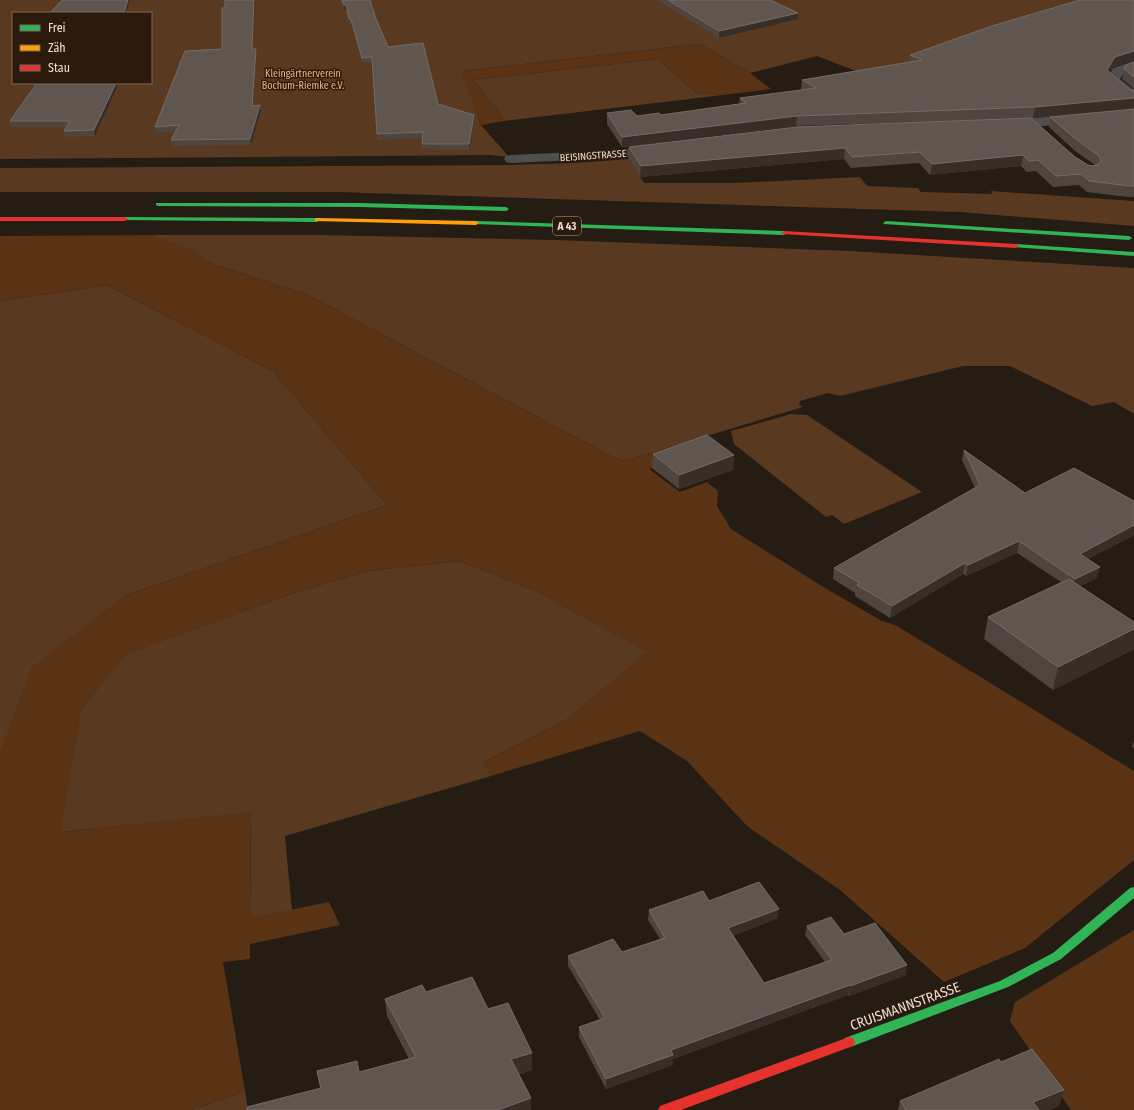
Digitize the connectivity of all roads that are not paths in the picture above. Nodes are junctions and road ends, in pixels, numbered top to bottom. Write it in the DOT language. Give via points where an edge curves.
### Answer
graph roads {
  1 [pos="1134,65"];
  2 [pos="1134,96"];
  3 [pos="1134,114"];
  4 [pos="1118,115"];
  5 [pos="1033,123"];
  6 [pos="994,124"];
  7 [pos="1134,128"];
  8 [pos="1048,137"];
  9 [pos="672,148"];
  10 [pos="511,159"];
  11 [pos="147,204"];
  12 [pos="516,209"];
  13 [pos="0,219"];
  14 [pos="874,222"];
  15 [pos="1134,239"];
  16 [pos="1134,254"];
  17 [pos="1134,891"];
  18 [pos="665,1110"];
  1 -- 2 [label="street" via="1118,70 1113,76 1113,80"];
  3 -- 4 [label="street"];
  4 -- 5 [label="street"];
  4 -- 7 [label="street"];
  5 -- 6 [label="street"];
  5 -- 8 [label="street"];
  9 -- 10 [label="street, BEISINGSTRASSE" via="599,155"];
  11 -- 12 [label="main road"];
  13 -- 16 [label="main road, A 43" via="350,221 692,229"];
  14 -- 15 [label="main road"];
  17 -- 18 [label="main road, CRUISMANNSTRASSE" via="1057,956 1004,984"];
}
